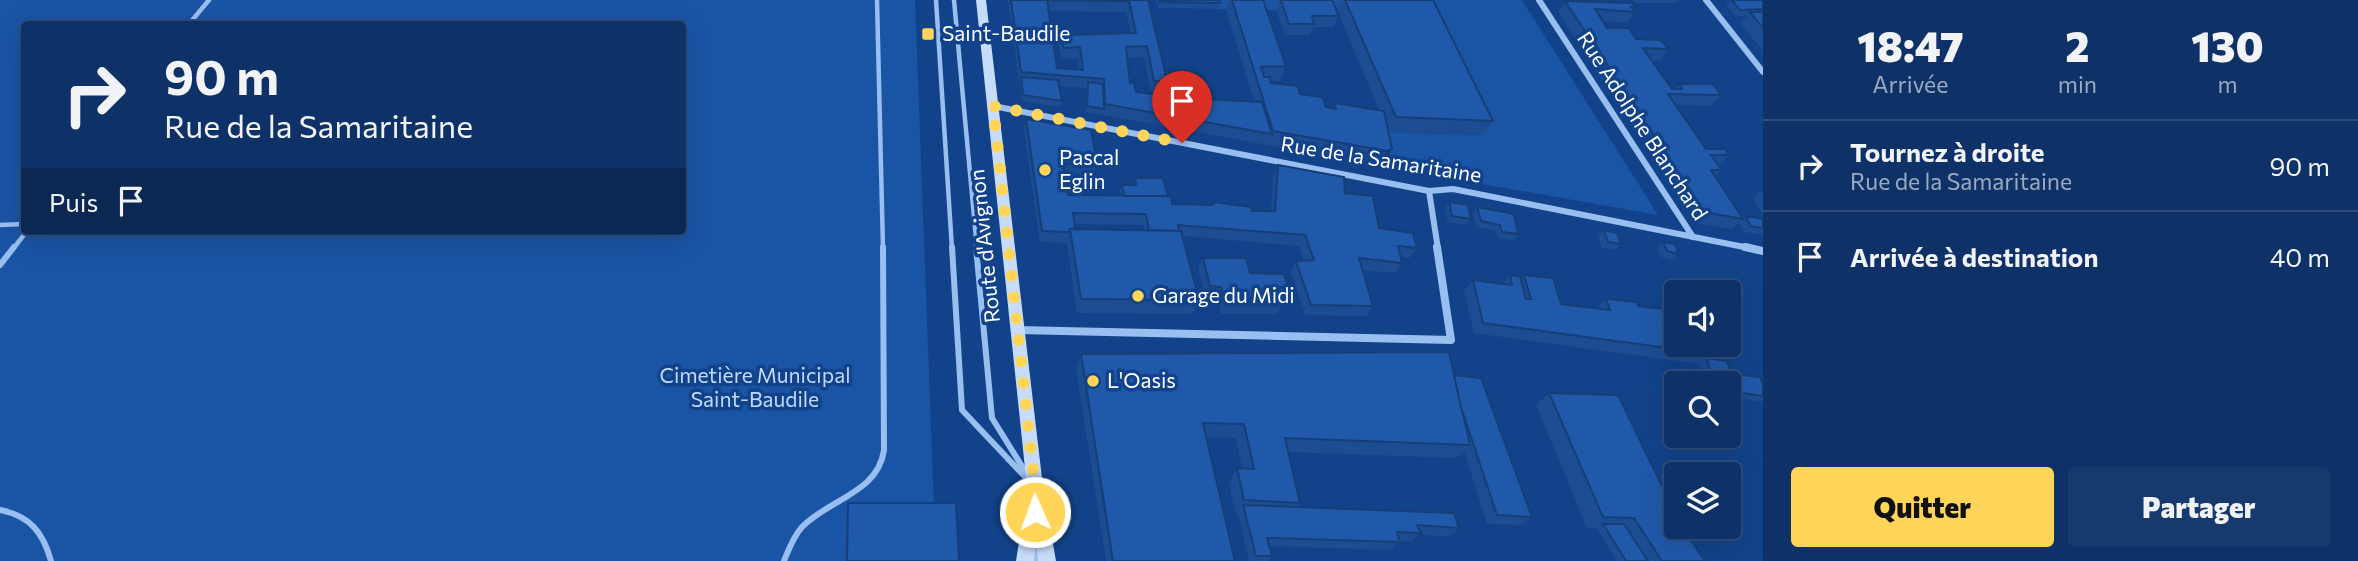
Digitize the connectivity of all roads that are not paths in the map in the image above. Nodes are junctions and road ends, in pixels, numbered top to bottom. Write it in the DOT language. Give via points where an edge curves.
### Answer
graph roads {
  1 [pos="209,0"];
  2 [pos="877,0"];
  3 [pos="936,0"];
  4 [pos="954,0"];
  5 [pos="981,0"];
  6 [pos="1539,0"];
  7 [pos="1706,0"];
  8 [pos="192,21"];
  9 [pos="1763,72"];
  10 [pos="993,106"];
  11 [pos="1429,191"];
  12 [pos="21,224"];
  13 [pos="0,225"];
  14 [pos="24,235"];
  15 [pos="1693,237"];
  16 [pos="1763,251"];
  17 [pos="0,265"];
  18 [pos="1017,330"];
  19 [pos="1035,488"];
  20 [pos="0,510"];
  21 [pos="51,561"];
  22 [pos="784,561"];
  23 [pos="1025,561"];
  24 [pos="1035,561"];
  25 [pos="1047,561"];
  1 -- 8 [label="lane"];
  2 -- 22 [label="lane" via="884,450 881,466 868,481 807,523 792,540"];
  3 -- 19 [label="lane" via="962,410"];
  4 -- 19 [label="lane" via="992,418"];
  5 -- 10 [label="main road, Route d'Avignon"];
  6 -- 15 [label="street, Rue Adolphe Blanchard"];
  7 -- 9 [label="street"];
  10 -- 11 [label="street, Rue de la Samaritaine"];
  10 -- 18 [label="main road, Route d'Avignon"];
  11 -- 15 [label="street, Rue de la Samaritaine" via="1453,189"];
  11 -- 18 [label="street" via="1451,340"];
  12 -- 13 [label="lane"];
  14 -- 17 [label="lane"];
  15 -- 16 [label="street, Rue de la Samaritaine"];
  18 -- 19 [label="main road, Route d'Avignon"];
  19 -- 23 [label="main road, Route d'Avignon"];
  19 -- 24 [label="lane"];
  19 -- 25 [label="main road, Route d'Avignon"];
  20 -- 21 [label="lane" via="31,520"];
}
